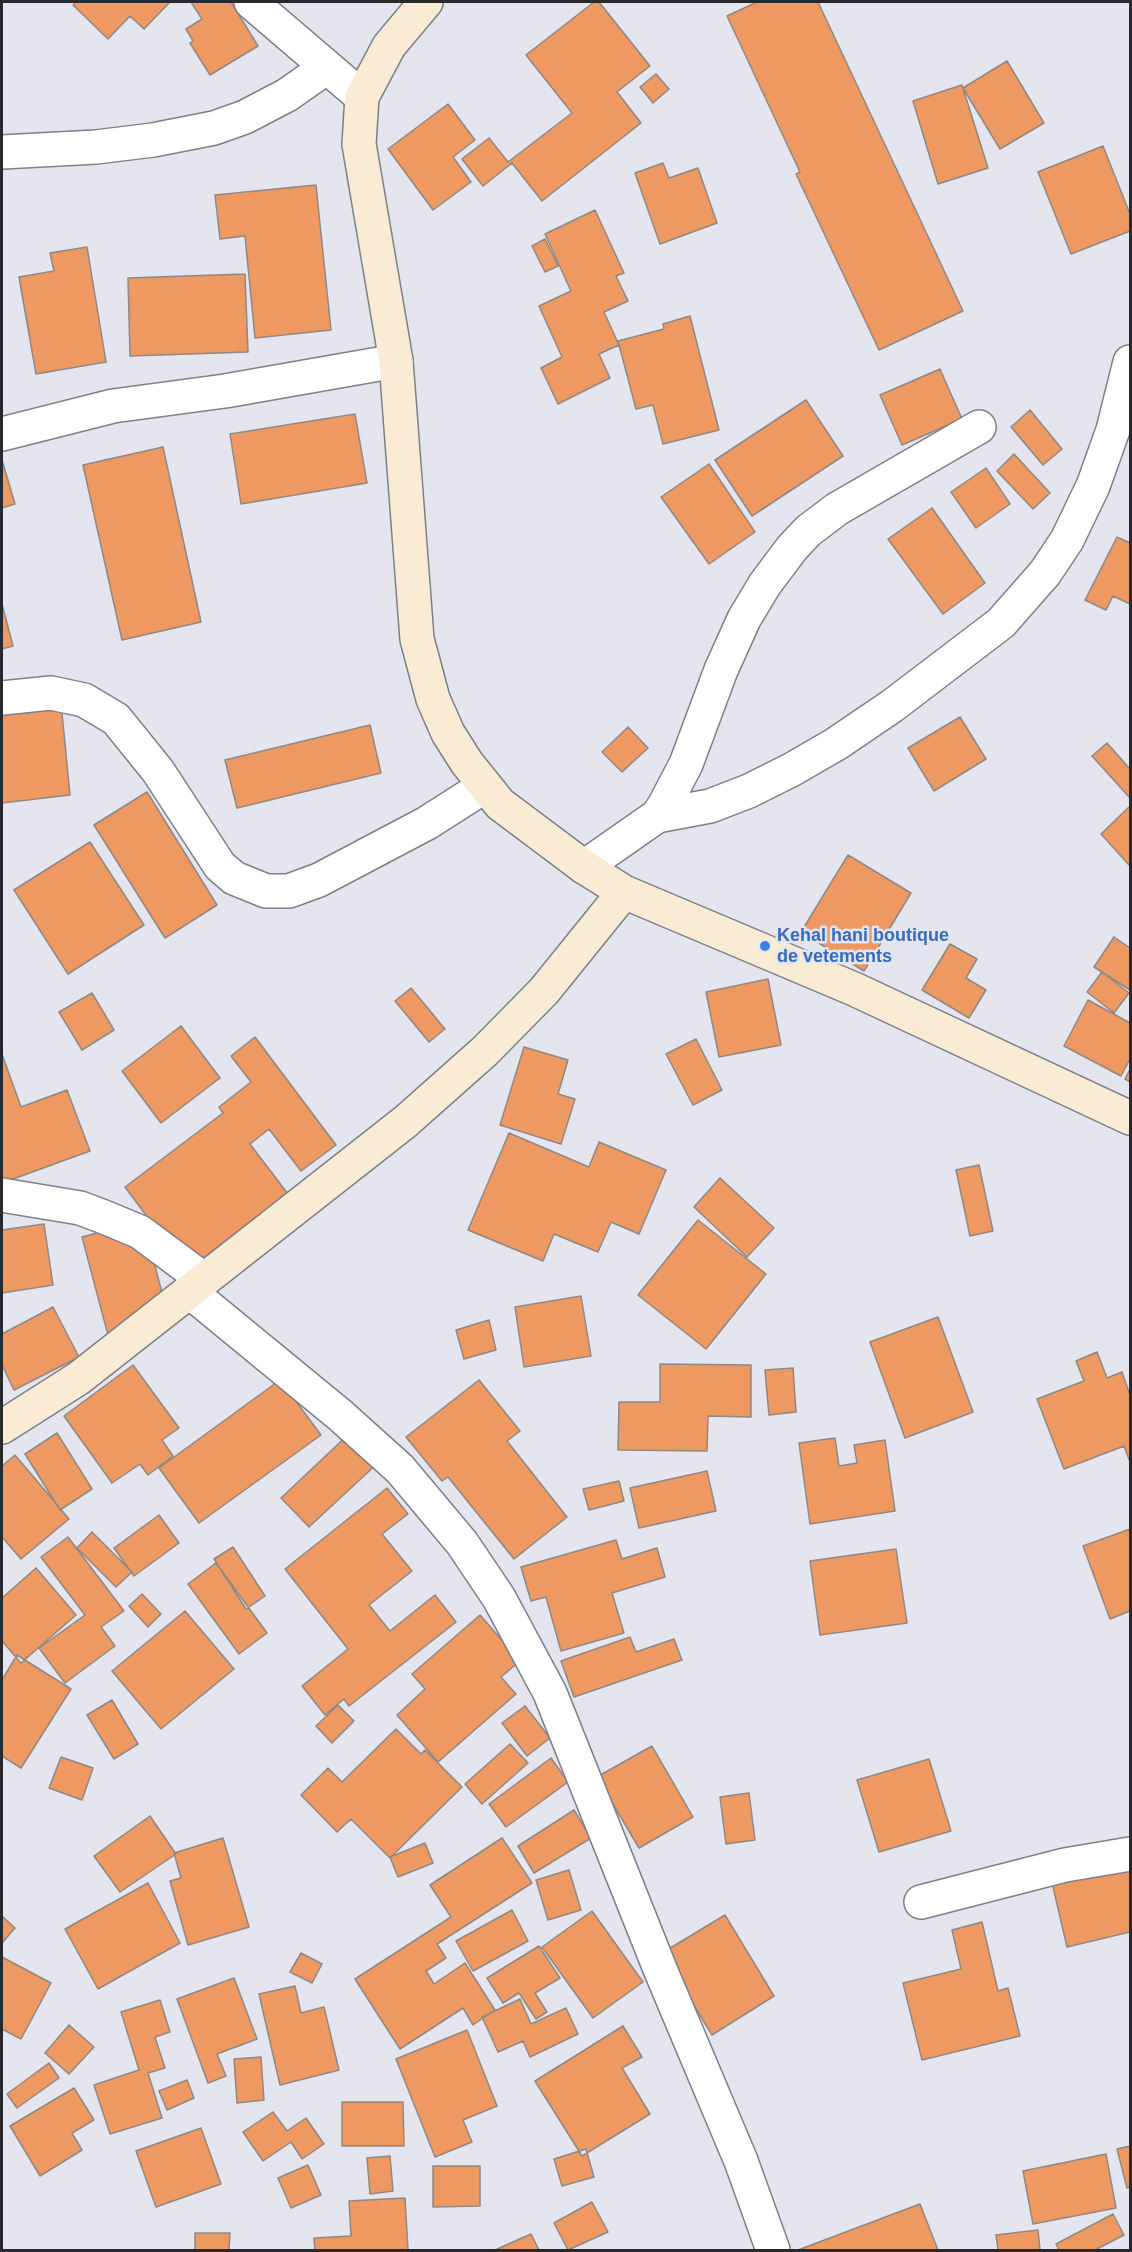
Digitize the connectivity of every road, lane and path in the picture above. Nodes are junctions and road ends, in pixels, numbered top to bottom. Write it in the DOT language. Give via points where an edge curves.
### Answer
graph roads {
  1 [pos="251,2"];
  2 [pos="426,2"];
  3 [pos="327,67"];
  4 [pos="363,97"];
  5 [pos="2,152"];
  6 [pos="396,361"];
  7 [pos="1131,362"];
  8 [pos="980,427"];
  9 [pos="2,435"];
  10 [pos="2,698"];
  11 [pos="485,786"];
  12 [pos="657,816"];
  13 [pos="584,867"];
  14 [pos="624,892"];
  15 [pos="1131,1118"];
  16 [pos="2,1195"];
  17 [pos="196,1285"];
  18 [pos="2,1427"];
  19 [pos="1131,1854"];
  20 [pos="921,1902"];
  21 [pos="773,2250"];
  1 -- 3 [label="street"];
  2 -- 4 [label="street" via="389,46"];
  3 -- 4 [label="street"];
  3 -- 5 [label="street" via="287,95 214,128 96,147"];
  4 -- 6 [label="street" via="360,155"];
  6 -- 9 [label="street" via="113,406"];
  6 -- 11 [label="street" via="417,639 448,733"];
  7 -- 12 [label="street" via="1093,486 1067,540 1045,573 1001,623 892,706 791,770 710,806"];
  8 -- 12 [label="street" via="837,509 792,548 744,619 686,764"];
  10 -- 11 [label="street" via="51,693 84,700 116,719 158,771 220,867 241,882 266,891 289,891 318,880 427,823"];
  11 -- 13 [label="street" via="500,804"];
  12 -- 13 [label="street"];
  13 -- 14 [label="street"];
  14 -- 15 [label="street" via="854,989"];
  14 -- 17 [label="street" via="544,991 485,1052 405,1122"];
  16 -- 17 [label="street" via="80,1208 140,1232"];
  17 -- 18 [label="street" via="79,1378"];
  17 -- 21 [label="street" via="400,1469 462,1543 499,1599 550,1693 741,2161"];
  19 -- 20 [label="street" via="1065,1865"];
}
